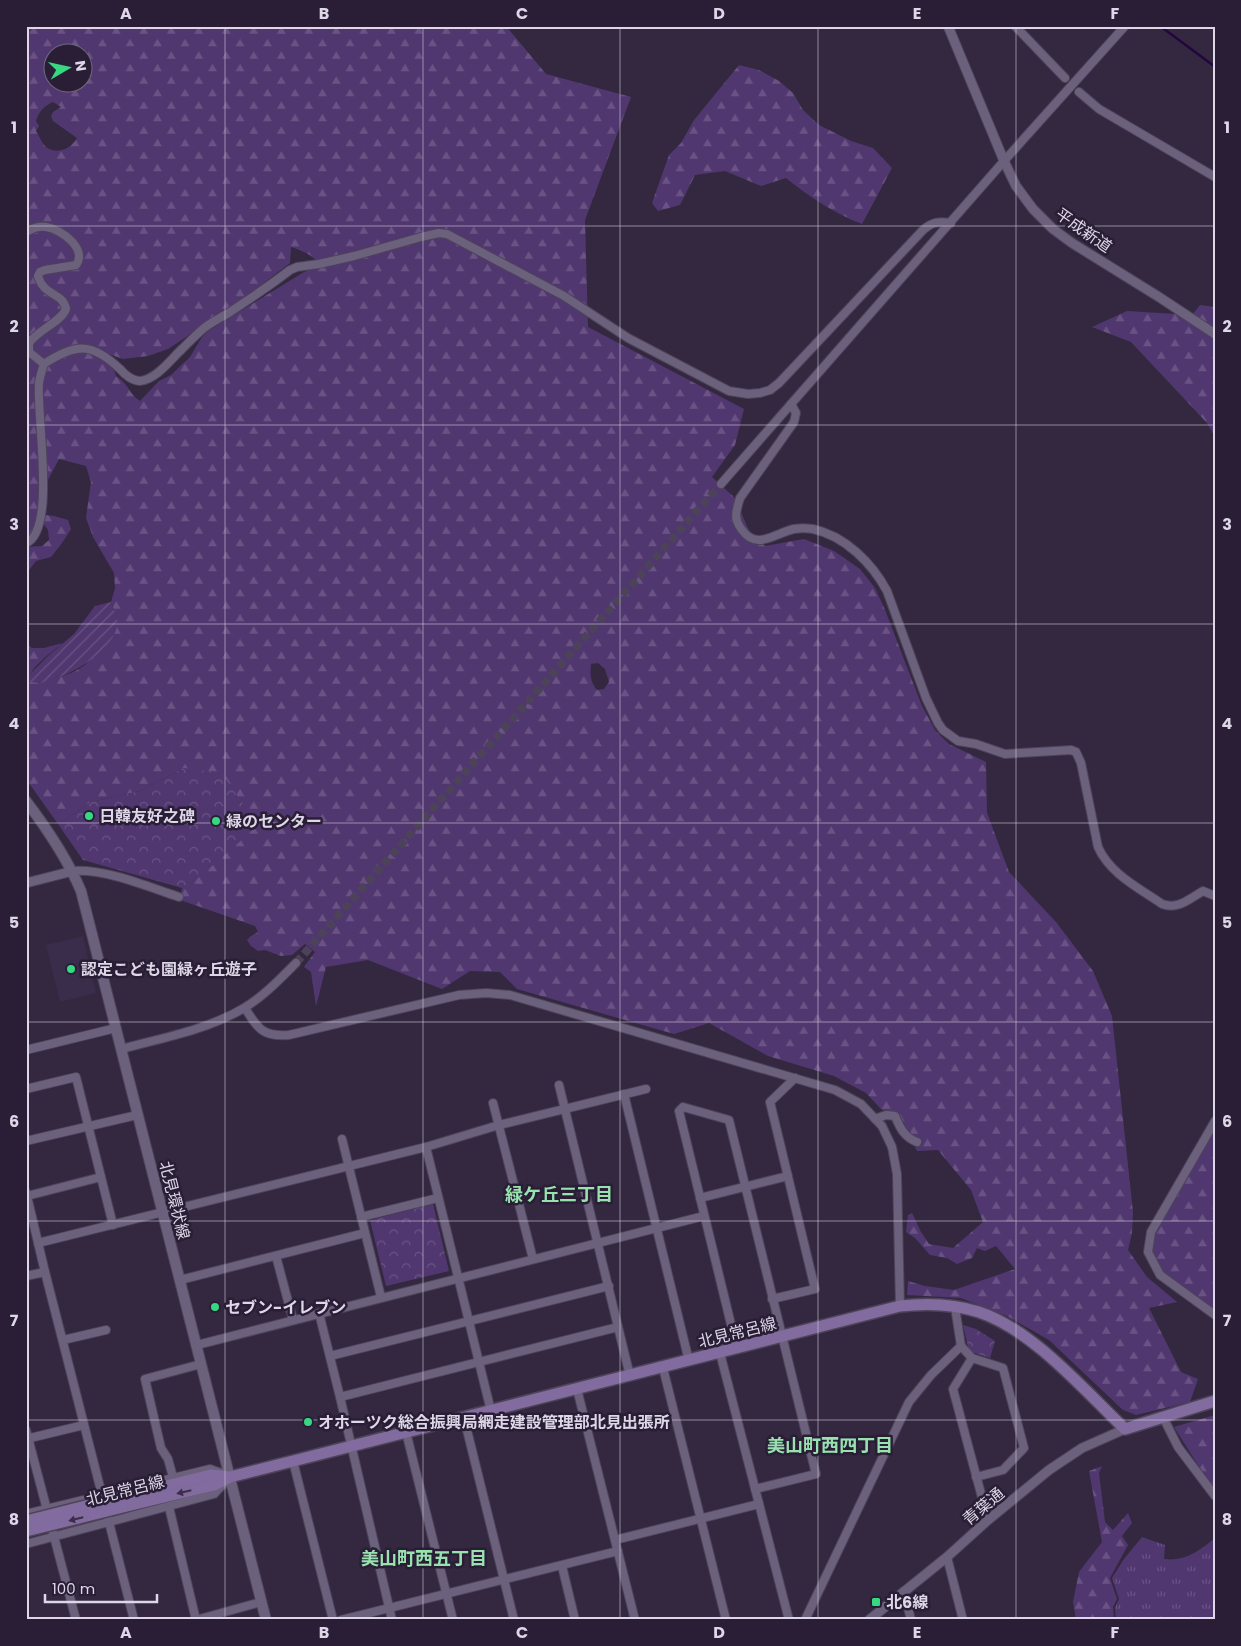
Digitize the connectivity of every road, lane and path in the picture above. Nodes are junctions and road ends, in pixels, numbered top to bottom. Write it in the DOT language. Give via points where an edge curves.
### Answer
graph roads {
  1 [pos="948,26"];
  2 [pos="1015,26"];
  3 [pos="1124,27"];
  4 [pos="1065,78"];
  5 [pos="1079,92"];
  6 [pos="1004,161"];
  7 [pos="1215,177"];
  8 [pos="951,223"];
  9 [pos="26,232"];
  10 [pos="1215,334"];
  11 [pos="44,364"];
  12 [pos="791,404"];
  13 [pos="721,484"];
  14 [pos="26,543"];
  15 [pos="26,801"];
  16 [pos="73,871"];
  17 [pos="26,883"];
  18 [pos="1215,896"];
  19 [pos="179,897"];
  20 [pos="296,963"];
  21 [pos="245,1008"];
  22 [pos="116,1028"];
  23 [pos="121,1048"];
  24 [pos="26,1050"];
  25 [pos="796,1078"];
  26 [pos="559,1085"];
  27 [pos="26,1089"];
  28 [pos="646,1089"];
  29 [pos="624,1094"];
  30 [pos="493,1103"];
  31 [pos="564,1110"];
  32 [pos="137,1115"];
  33 [pos="875,1119"];
  34 [pos="1215,1121"];
  35 [pos="499,1125"];
  36 [pos="88,1126"];
  37 [pos="342,1139"];
  38 [pos="26,1141"];
  39 [pos="917,1142"];
  40 [pos="426,1147"];
  41 [pos="349,1166"];
  42 [pos="788,1176"];
  43 [pos="101,1177"];
  44 [pos="745,1186"];
  45 [pos="27,1194"];
  46 [pos="438,1198"];
  47 [pos="700,1198"];
  48 [pos="163,1213"];
  49 [pos="704,1216"];
  50 [pos="362,1217"];
  51 [pos="113,1225"];
  52 [pos="656,1228"];
  53 [pos="365,1233"];
  54 [pos="598,1242"];
  55 [pos="38,1243"];
  56 [pos="276,1256"];
  57 [pos="533,1259"];
  58 [pos="45,1272"];
  59 [pos="26,1276"];
  60 [pos="458,1278"];
  61 [pos="180,1280"];
  62 [pos="609,1286"];
  63 [pos="381,1297"];
  64 [pos="772,1298"];
  65 [pos="900,1306"];
  66 [pos="955,1307"];
  67 [pos="319,1313"];
  68 [pos="1215,1315"];
  69 [pos="293,1320"];
  70 [pos="469,1321"];
  71 [pos="618,1327"];
  72 [pos="106,1330"];
  73 [pos="781,1337"];
  74 [pos="63,1340"];
  75 [pos="196,1345"];
  76 [pos="961,1346"];
  77 [pos="737,1349"];
  78 [pos="720,1353"];
  79 [pos="330,1356"];
  80 [pos="972,1358"];
  81 [pos="689,1361"];
  82 [pos="479,1362"];
  83 [pos="202,1364"];
  84 [pos="663,1368"];
  85 [pos="630,1376"];
  86 [pos="577,1389"];
  87 [pos="340,1397"];
  88 [pos="1215,1401"];
  89 [pos="491,1411"];
  90 [pos="1163,1417"];
  91 [pos="464,1418"];
  92 [pos="84,1425"];
  93 [pos="1125,1429"];
  94 [pos="26,1430"];
  95 [pos="406,1432"];
  96 [pos="27,1439"];
  97 [pos="351,1446"];
  98 [pos="293,1461"];
  99 [pos="173,1477"];
  100 [pos="230,1477"];
  101 [pos="976,1478"];
  102 [pos="755,1489"];
  103 [pos="102,1494"];
  104 [pos="1215,1496"];
  105 [pos="122,1502"];
  106 [pos="759,1504"];
  107 [pos="169,1507"];
  108 [pos="47,1508"];
  109 [pos="26,1514"];
  110 [pos="701,1519"];
  111 [pos="988,1520"];
  112 [pos="26,1521"];
  113 [pos="110,1523"];
  114 [pos="26,1531"];
  115 [pos="55,1537"];
  116 [pos="615,1540"];
  117 [pos="26,1544"];
  118 [pos="618,1551"];
  119 [pos="947,1557"];
  120 [pos="562,1566"];
  121 [pos="504,1579"];
  122 [pos="904,1591"];
  123 [pos="446,1594"];
  124 [pos="261,1602"];
  125 [pos="389,1608"];
  126 [pos="76,1620"];
  127 [pos="134,1620"];
  128 [pos="196,1620"];
  129 [pos="266,1620"];
  130 [pos="333,1620"];
  131 [pos="341,1620"];
  132 [pos="392,1620"];
  133 [pos="452,1620"];
  134 [pos="514,1620"];
  135 [pos="575,1620"];
  136 [pos="635,1620"];
  137 [pos="726,1620"];
  138 [pos="789,1620"];
  139 [pos="805,1620"];
  140 [pos="869,1620"];
  141 [pos="911,1620"];
  142 [pos="963,1620"];
  1 -- 6 [label="street, 平成新道"];
  2 -- 4 [label="street"];
  3 -- 6 [label="street"];
  5 -- 7 [label="street" via="1098,109"];
  6 -- 8 [label="street"];
  6 -- 10 [label="street, 平成新道" via="1022,194 1053,229"];
  8 -- 11 [label="street" via="931,223 779,383 770,390 754,394 729,391 628,338 516,269 454,237 439,233 290,270 205,328 166,366 140,381 124,374 98,352 88,349 74,348"];
  8 -- 12 [label="street"];
  9 -- 11 [label="street" via="41,227 55,230 70,240 80,254 76,265 45,270 38,276 42,287 62,300 66,309 59,319 37,333 29,343 29,352"];
  11 -- 14 [label="street" via="39,390 44,492 36,536"];
  12 -- 13 [label="street"];
  12 -- 18 [label="street" via="796,413 794,422 740,498 735,512 745,534 755,540 773,538 794,528 812,529 842,541 880,577 926,698 943,730 958,741 1005,754 1076,752 1098,848 1116,872 1170,907 1203,891"];
  15 -- 16 [label="main road, 北見環状線"];
  16 -- 17 [label="street"];
  16 -- 19 [label="street" via="91,870"];
  16 -- 22 [label="main road, 北見環状線"];
  20 -- 21 [label="street"];
  21 -- 23 [label="street" via="195,1029"];
  21 -- 25 [label="street" via="265,1033 275,1036 306,1032 459,995 510,995"];
  22 -- 23 [label="main road, 北見環状線"];
  22 -- 24 [label="street"];
  23 -- 32 [label="main road, 北見環状線"];
  25 -- 33 [label="street" via="835,1090 861,1104"];
  25 -- 42 [label="street" via="770,1102"];
  26 -- 31 [label="street"];
  27 -- 36 [label="street" via="76,1077"];
  28 -- 29 [label="street"];
  29 -- 31 [label="street"];
  29 -- 52 [label="street"];
  30 -- 35 [label="street"];
  31 -- 35 [label="street"];
  31 -- 54 [label="street"];
  32 -- 36 [label="street"];
  32 -- 48 [label="main road, 北見環状線"];
  33 -- 39 [label="street" via="886,1114 895,1116 902,1131"];
  33 -- 65 [label="street" via="892,1147 897,1174"];
  34 -- 68 [label="street" via="1151,1232 1148,1252 1160,1275"];
  35 -- 40 [label="street"];
  35 -- 57 [label="street"];
  36 -- 38 [label="street"];
  36 -- 43 [label="street"];
  37 -- 41 [label="street"];
  40 -- 41 [label="street"];
  40 -- 46 [label="street"];
  41 -- 48 [label="street"];
  41 -- 50 [label="street"];
  42 -- 44 [label="street"];
  42 -- 64 [label="street" via="815,1289"];
  43 -- 45 [label="street"];
  43 -- 51 [label="street"];
  44 -- 47 [label="street"];
  44 -- 47 [label="street" via="729,1120 683,1107 679,1111"];
  44 -- 64 [label="street"];
  45 -- 55 [label="street"];
  46 -- 50 [label="street"];
  46 -- 60 [label="street"];
  47 -- 49 [label="street"];
  48 -- 51 [label="street"];
  48 -- 61 [label="main road, 北見環状線"];
  49 -- 52 [label="street"];
  49 -- 77 [label="street"];
  50 -- 53 [label="street"];
  51 -- 55 [label="street"];
  52 -- 54 [label="street"];
  52 -- 81 [label="street"];
  53 -- 56 [label="street"];
  53 -- 63 [label="street"];
  54 -- 57 [label="street"];
  54 -- 62 [label="street"];
  55 -- 58 [label="street"];
  56 -- 61 [label="street"];
  56 -- 69 [label="street"];
  57 -- 60 [label="street"];
  58 -- 59 [label="street"];
  58 -- 74 [label="street"];
  60 -- 63 [label="street"];
  60 -- 70 [label="street"];
  61 -- 75 [label="main road, 北見環状線"];
  62 -- 70 [label="street"];
  62 -- 71 [label="street"];
  63 -- 67 [label="street"];
  64 -- 73 [label="street"];
  65 -- 66 [label="main road, 北見常呂線"];
  65 -- 73 [label="main road, 北見常呂線"];
  66 -- 76 [label="street"];
  66 -- 93 [label="main road, 北見常呂線" via="996,1319 1025,1336"];
  67 -- 69 [label="street"];
  67 -- 79 [label="street"];
  69 -- 75 [label="street"];
  70 -- 79 [label="street"];
  70 -- 82 [label="street"];
  71 -- 82 [label="street"];
  71 -- 85 [label="street"];
  72 -- 74 [label="street"];
  73 -- 77 [label="main road, 北見常呂線"];
  73 -- 102 [label="street" via="816,1474"];
  74 -- 92 [label="street"];
  75 -- 83 [label="main road, 北見環状線"];
  76 -- 80 [label="street"];
  76 -- 139 [label="street" via="909,1402"];
  77 -- 78 [label="main road, 北見常呂線"];
  78 -- 81 [label="main road, 北見常呂線"];
  78 -- 102 [label="street"];
  79 -- 87 [label="street"];
  80 -- 101 [label="street" via="953,1389"];
  80 -- 101 [label="street" via="1003,1368 1024,1448 1003,1470"];
  81 -- 84 [label="main road, 北見常呂線"];
  82 -- 87 [label="street"];
  82 -- 89 [label="street"];
  83 -- 99 [label="street" via="145,1379 161,1448"];
  83 -- 100 [label="main road, 北見環状線"];
  84 -- 85 [label="main road, 北見常呂線"];
  84 -- 110 [label="street"];
  85 -- 86 [label="main road, 北見常呂線"];
  86 -- 89 [label="main road, 北見常呂線"];
  86 -- 116 [label="street"];
  87 -- 97 [label="street"];
  88 -- 90 [label="main road"];
  89 -- 91 [label="main road, 北見常呂線"];
  90 -- 93 [label="main road"];
  90 -- 104 [label="street" via="1178,1448"];
  91 -- 95 [label="main road, 北見常呂線"];
  91 -- 121 [label="street"];
  92 -- 96 [label="street"];
  92 -- 103 [label="street"];
  93 -- 111 [label="street, 青葉通" via="1082,1448 1049,1470"];
  94 -- 96 [label="street"];
  95 -- 97 [label="main road, 北見常呂線"];
  95 -- 123 [label="street"];
  96 -- 108 [label="street"];
  97 -- 98 [label="main road, 北見常呂線"];
  97 -- 125 [label="street"];
  98 -- 100 [label="main road, 北見常呂線"];
  98 -- 130 [label="street"];
  99 -- 100 [label="street" via="210,1469"];
  99 -- 103 [label="street"];
  100 -- 105 [label="main road, 北見常呂線" via="214,1485"];
  100 -- 107 [label="street" via="214,1494"];
  100 -- 124 [label="main road, 北見環状線"];
  101 -- 111 [label="street"];
  102 -- 106 [label="street"];
  103 -- 108 [label="street"];
  103 -- 113 [label="street"];
  105 -- 112 [label="main road, 北見常呂線, bridge"];
  105 -- 114 [label="main road, 北見常呂線, one-way, bridge"];
  106 -- 110 [label="street"];
  106 -- 138 [label="street"];
  107 -- 113 [label="street"];
  107 -- 128 [label="street"];
  108 -- 109 [label="street"];
  108 -- 115 [label="street"];
  110 -- 116 [label="street"];
  110 -- 137 [label="street"];
  111 -- 119 [label="street, 青葉通"];
  113 -- 115 [label="street"];
  113 -- 127 [label="street"];
  115 -- 117 [label="street"];
  115 -- 126 [label="street"];
  116 -- 118 [label="street"];
  118 -- 120 [label="street"];
  118 -- 136 [label="street"];
  119 -- 122 [label="street, 青葉通"];
  119 -- 142 [label="street"];
  120 -- 121 [label="street"];
  120 -- 135 [label="street"];
  121 -- 123 [label="street"];
  121 -- 134 [label="street"];
  122 -- 140 [label="street, 青葉通"];
  122 -- 141 [label="street"];
  123 -- 125 [label="street"];
  123 -- 133 [label="street"];
  124 -- 128 [label="street"];
  124 -- 129 [label="main road, 北見環状線"];
  125 -- 131 [label="street"];
  125 -- 132 [label="street"];
}
